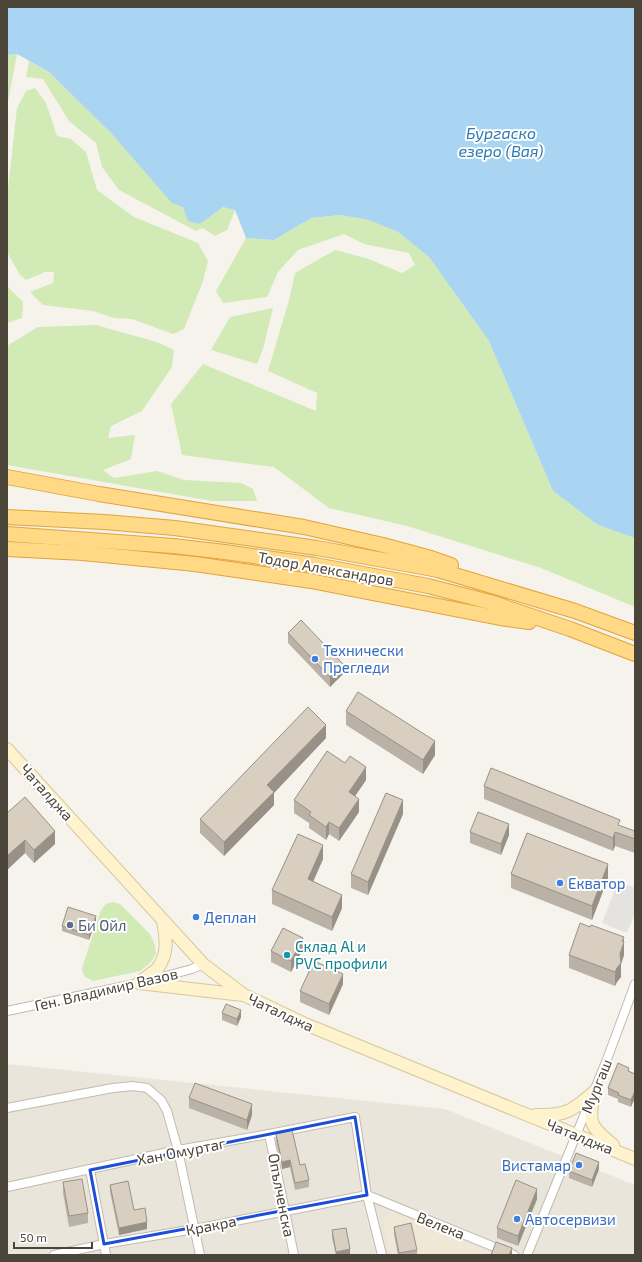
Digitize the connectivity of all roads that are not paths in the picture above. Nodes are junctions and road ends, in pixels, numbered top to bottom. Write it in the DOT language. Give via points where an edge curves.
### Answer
graph roads {
  1 [pos="7,477"];
  2 [pos="7,517"];
  3 [pos="7,534"];
  4 [pos="7,549"];
  5 [pos="575,611"];
  6 [pos="570,629"];
  7 [pos="635,632"];
  8 [pos="635,654"];
  9 [pos="7,749"];
  10 [pos="163,921"];
  11 [pos="203,964"];
  12 [pos="139,982"];
  13 [pos="635,984"];
  14 [pos="244,995"];
  15 [pos="7,1011"];
  16 [pos="594,1092"];
  17 [pos="7,1108"];
  18 [pos="528,1114"];
  19 [pos="269,1134"];
  20 [pos="576,1134"];
  21 [pos="178,1150"];
  22 [pos="623,1154"];
  23 [pos="635,1159"];
  24 [pos="90,1170"];
  25 [pos="7,1187"];
  26 [pos="367,1195"];
  27 [pos="285,1211"];
  28 [pos="195,1229"];
  29 [pos="104,1244"];
  30 [pos="54,1255"];
  31 [pos="106,1255"];
  32 [pos="200,1255"];
  33 [pos="294,1255"];
  34 [pos="382,1255"];
  35 [pos="514,1255"];
  36 [pos="528,1255"];
  1 -- 5 [label="highway" via="342,535 431,558"];
  2 -- 5 [label="highway, Тодор Александров" via="175,528 317,548 438,570"];
  3 -- 6 [label="highway, Тодор Александров" via="173,546 315,565 428,586 490,602"];
  4 -- 6 [label="highway" via="83,553 224,568 311,581"];
  5 -- 7 [label="highway, Тодор Александров"];
  6 -- 8 [label="highway, Тодор Александров"];
  9 -- 10 [label="main road, Чаталджа"];
  10 -- 11 [label="main road, Чаталджа"];
  10 -- 12 [label="main road" via="165,955 157,969"];
  11 -- 12 [label="street, Ген. Владимир Вазов"];
  11 -- 14 [label="main road, Чаталджа"];
  12 -- 14 [label="main road"];
  12 -- 15 [label="street, Ген. Владимир Вазов"];
  13 -- 16 [label="street, Мургаш"];
  14 -- 18 [label="main road, Чаталджа" via="305,1024"];
  16 -- 18 [label="main road" via="569,1111 554,1115"];
  16 -- 20 [label="street, Мургаш"];
  16 -- 22 [label="main road" via="590,1113 592,1126"];
  17 -- 21 [label="street" via="113,1088 147,1088 161,1100"];
  18 -- 20 [label="main road, Чаталджа"];
  19 -- 21 [label="street, Хан Омуртаг"];
  19 -- 26 [label="street, Хан Омуртаг" via="355,1116"];
  19 -- 27 [label="street, Опълченска"];
  20 -- 22 [label="main road, Чаталджа"];
  20 -- 36 [label="street, Мургаш"];
  21 -- 24 [label="street, Хан Омуртаг"];
  21 -- 28 [label="street"];
  22 -- 23 [label="main road, Чаталджа"];
  24 -- 25 [label="street, Хан Омуртаг"];
  24 -- 29 [label="street"];
  26 -- 27 [label="street, Кракра"];
  26 -- 34 [label="street"];
  26 -- 35 [label="street, Велека"];
  27 -- 28 [label="street, Кракра"];
  27 -- 33 [label="street, Опълченска"];
  28 -- 29 [label="street, Кракра"];
  28 -- 32 [label="street"];
  29 -- 30 [label="street, Кракра"];
  29 -- 31 [label="street"];
}
